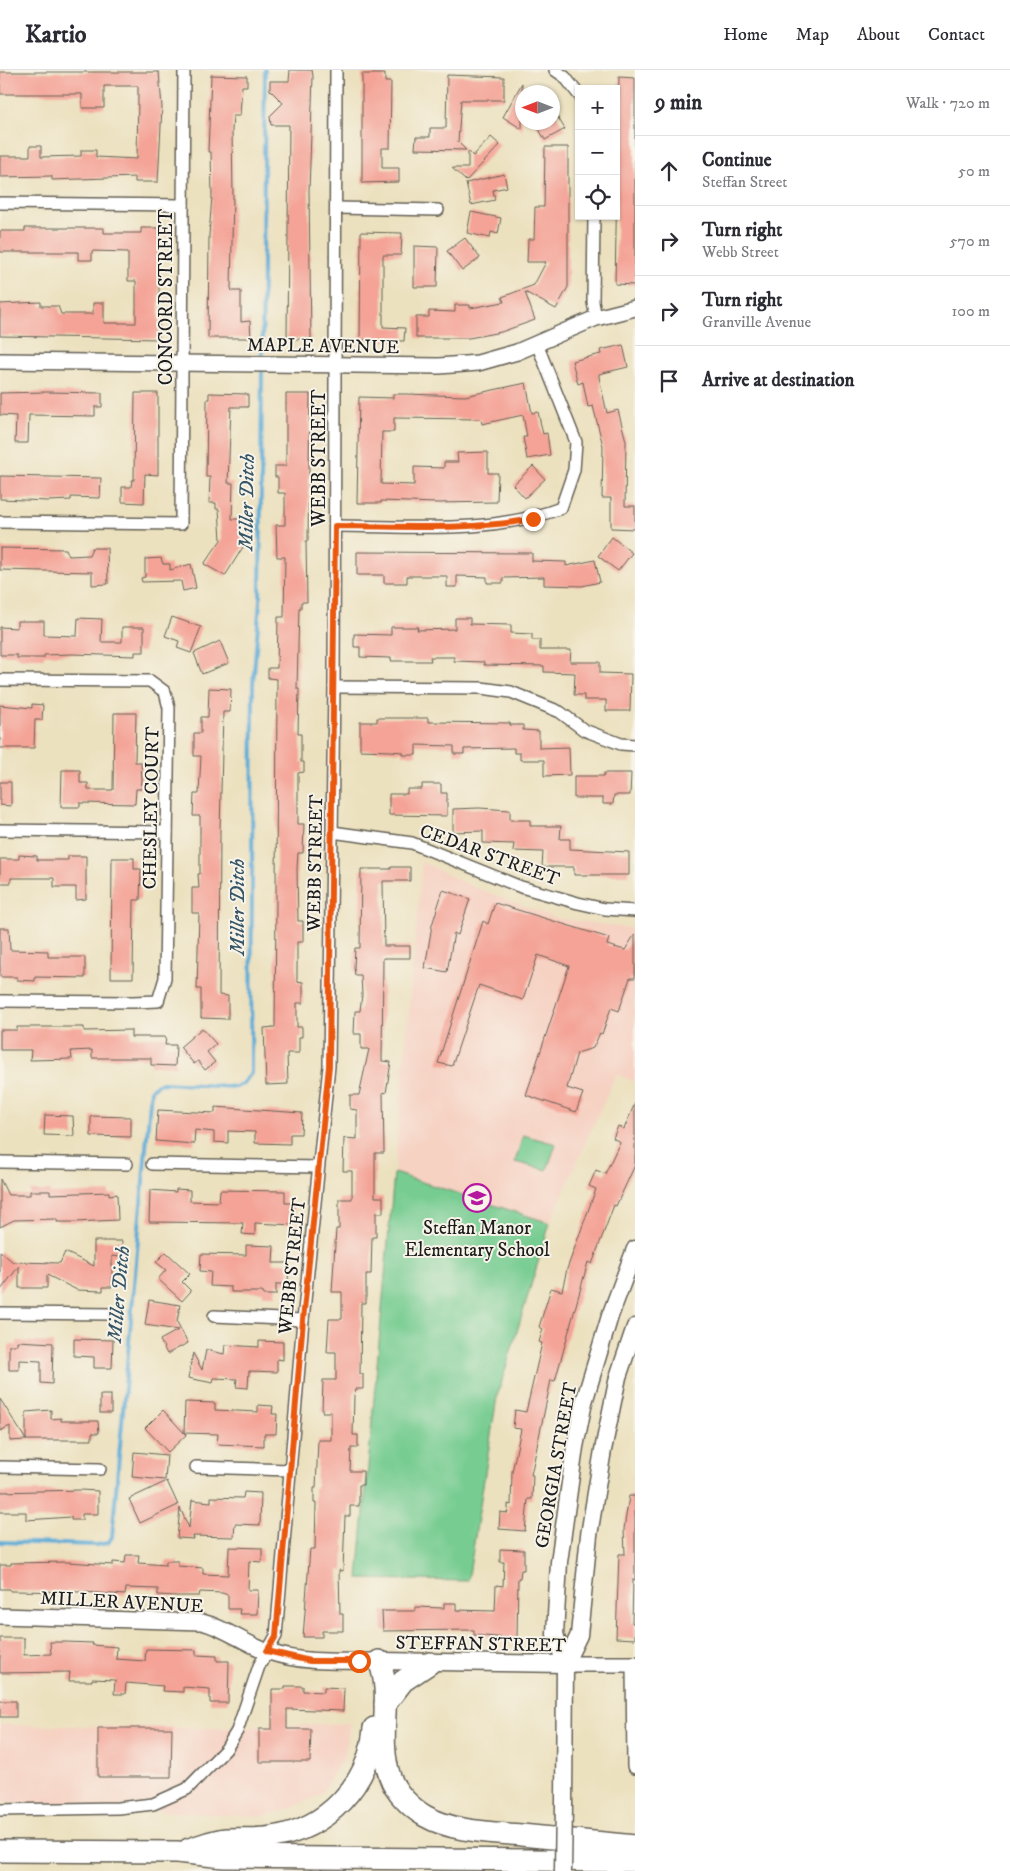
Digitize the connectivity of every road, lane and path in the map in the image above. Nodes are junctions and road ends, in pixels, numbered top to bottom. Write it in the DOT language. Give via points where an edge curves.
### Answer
graph roads {
  1 [pos="184,70"];
  2 [pos="336,70"];
  3 [pos="555,70"];
  4 [pos="575,90"];
  5 [pos="0,203"];
  6 [pos="183,205"];
  7 [pos="336,208"];
  8 [pos="438,210"];
  9 [pos="594,220"];
  10 [pos="635,308"];
  11 [pos="596,318"];
  12 [pos="537,344"];
  13 [pos="0,361"];
  14 [pos="182,363"];
  15 [pos="336,365"];
  16 [pos="0,522"];
  17 [pos="335,526"];
  18 [pos="0,680"];
  19 [pos="334,687"];
  20 [pos="635,745"];
  21 [pos="0,830"];
  22 [pos="167,832"];
  23 [pos="332,832"];
  24 [pos="635,911"];
  25 [pos="0,1001"];
  26 [pos="0,1162"];
  27 [pos="127,1164"];
  28 [pos="152,1164"];
  29 [pos="318,1167"];
  30 [pos="635,1248"];
  31 [pos="0,1313"];
  32 [pos="116,1314"];
  33 [pos="214,1316"];
  34 [pos="303,1320"];
  35 [pos="635,1326"];
  36 [pos="0,1467"];
  37 [pos="196,1467"];
  38 [pos="100,1469"];
  39 [pos="290,1470"];
  40 [pos="0,1616"];
  41 [pos="267,1651"];
  42 [pos="379,1661"];
  43 [pos="430,1663"];
  44 [pos="565,1664"];
  45 [pos="635,1664"];
  46 [pos="385,1704"];
  47 [pos="634,1747"];
  48 [pos="635,1766"];
  49 [pos="0,1810"];
  50 [pos="635,1846"];
  51 [pos="0,1851"];
  52 [pos="177,1852"];
  53 [pos="635,1862"];
  54 [pos="563,1871"];
  1 -- 6 [label="street, CONCORD STREET"];
  2 -- 7 [label="street, WEBB STREET"];
  3 -- 4 [label="street"];
  5 -- 6 [label="street"];
  6 -- 14 [label="street, CONCORD STREET"];
  7 -- 8 [label="street"];
  7 -- 15 [label="street, WEBB STREET"];
  9 -- 11 [label="street" via="592,302"];
  10 -- 11 [label="street, MAPLE AVENUE"];
  11 -- 12 [label="street, MAPLE AVENUE"];
  12 -- 15 [label="street, MAPLE AVENUE" via="478,362 439,366"];
  12 -- 17 [label="street" via="576,442 574,470 561,508 508,524"];
  13 -- 14 [label="street, MAPLE AVENUE"];
  14 -- 15 [label="street, MAPLE AVENUE"];
  14 -- 16 [label="street, CONCORD STREET" via="181,524"];
  15 -- 17 [label="street, WEBB STREET"];
  17 -- 19 [label="street, WEBB STREET"];
  18 -- 22 [label="street, CHESLEY COURT" via="150,682 165,692 169,708"];
  19 -- 20 [label="street" via="481,688 511,692 560,712 584,730 621,744"];
  19 -- 23 [label="street, WEBB STREET"];
  21 -- 22 [label="street"];
  22 -- 25 [label="street, CHESLEY COURT" via="165,978 158,1000"];
  23 -- 24 [label="street, CEDAR STREET" via="412,843 521,887 605,909"];
  23 -- 29 [label="street, WEBB STREET" via="329,1066"];
  26 -- 27 [label="street"];
  28 -- 29 [label="street"];
  29 -- 34 [label="street, WEBB STREET"];
  30 -- 44 [label="main road, GEORGIA STREET" via="596,1360 575,1447 559,1562 555,1634"];
  31 -- 32 [label="street"];
  33 -- 34 [label="street"];
  34 -- 39 [label="street, WEBB STREET"];
  35 -- 44 [label="main road, GEORGIA STREET" via="618,1377 603,1450 579,1635"];
  36 -- 38 [label="street"];
  37 -- 39 [label="street"];
  39 -- 41 [label="street, WEBB STREET" via="276,1636"];
  40 -- 41 [label="street, MILLER AVENUE" via="202,1622"];
  41 -- 42 [label="street, STEFFAN STREET" via="310,1661"];
  41 -- 49 [label="street, WEBB STREET" via="237,1731 226,1749 186,1789 153,1804 118,1808"];
  42 -- 43 [label="main road, STEFFAN STREET"];
  42 -- 46 [label="highway" via="385,1676"];
  42 -- 52 [label="highway" via="374,1676 374,1731 369,1755 360,1778 342,1802 303,1829 272,1838 223,1839"];
  43 -- 44 [label="main road, STEFFAN STREET"];
  43 -- 46 [label="highway" via="403,1681"];
  44 -- 45 [label="street, STEFFAN STREET"];
  44 -- 54 [label="main road, GEORGIA STREET, bridge"];
  45 -- 47 [label="street"];
  46 -- 50 [label="highway" via="383,1751 390,1779 405,1800 424,1816 445,1825 475,1830"];
  47 -- 48 [label="street"];
  51 -- 52 [label="highway"];
  52 -- 53 [label="highway" via="224,1857"];
}
